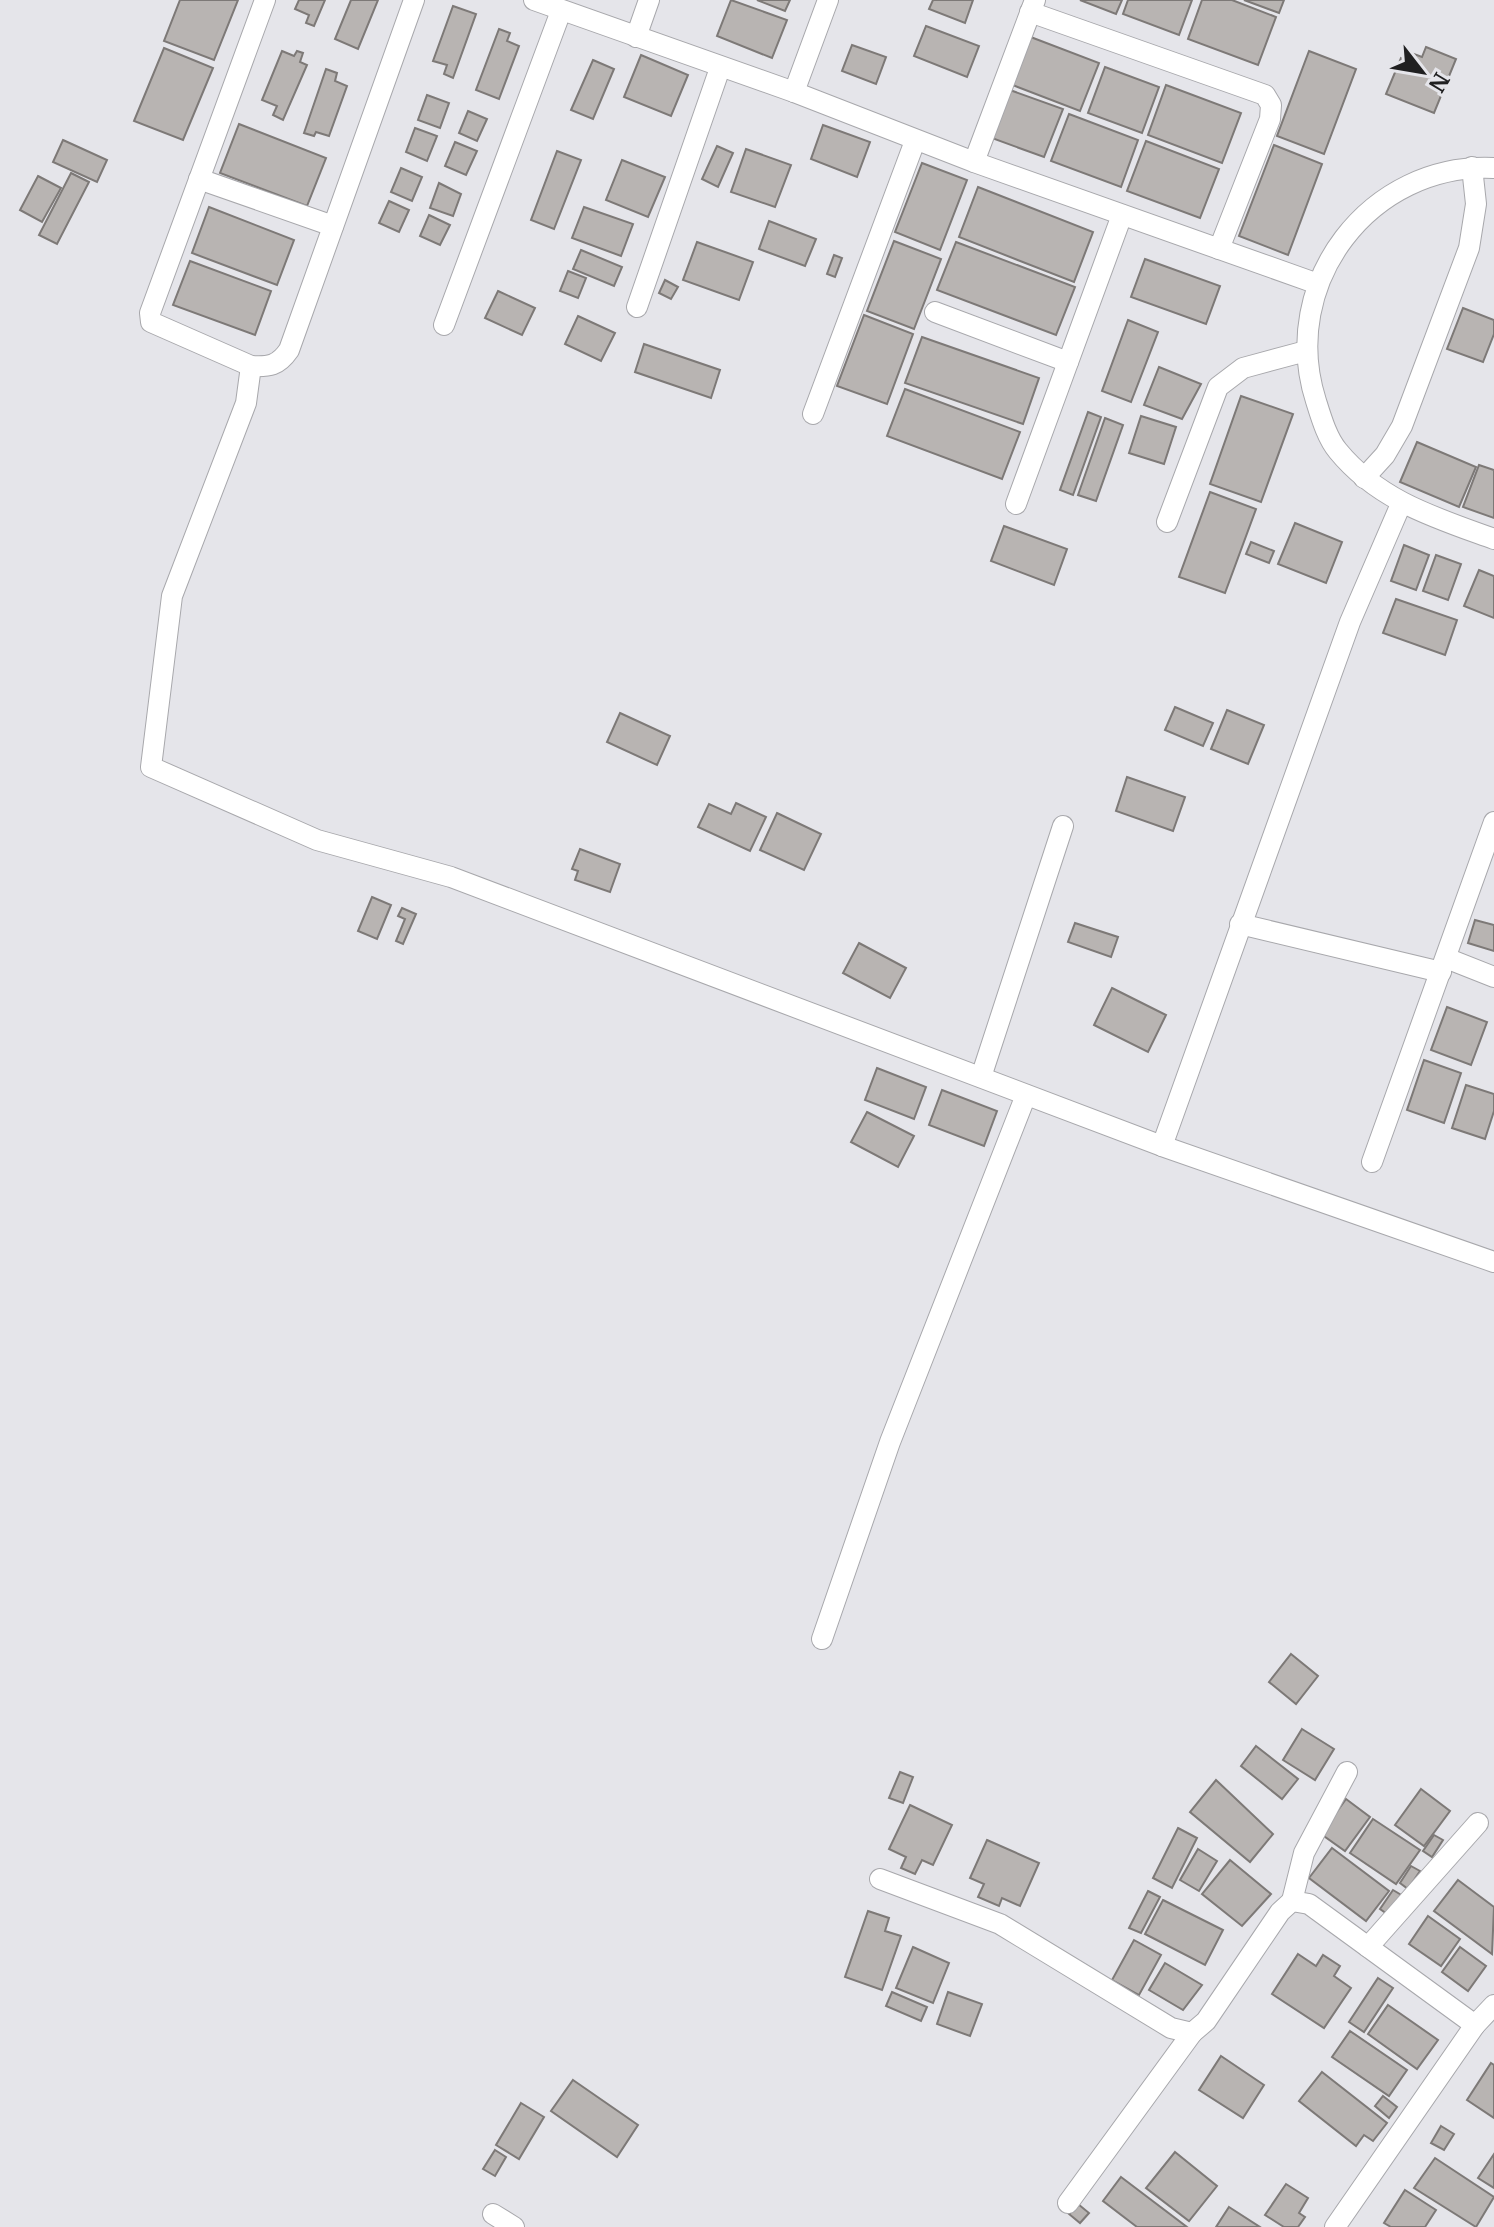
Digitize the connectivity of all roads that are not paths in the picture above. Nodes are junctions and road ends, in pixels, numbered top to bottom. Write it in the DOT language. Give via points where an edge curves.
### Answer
graph roads {
  1 [pos="265,0"];
  2 [pos="414,0"];
  3 [pos="534,0"];
  4 [pos="649,0"];
  5 [pos="828,0"];
  6 [pos="1032,6"];
  7 [pos="561,11"];
  8 [pos="636,37"];
  9 [pos="720,68"];
  10 [pos="794,92"];
  11 [pos="915,141"];
  12 [pos="974,162"];
  13 [pos="1472,167"];
  14 [pos="1494,168"];
  15 [pos="199,179"];
  16 [pos="1122,215"];
  17 [pos="333,226"];
  18 [pos="1219,249"];
  19 [pos="1318,284"];
  20 [pos="637,307"];
  21 [pos="935,312"];
  22 [pos="444,325"];
  23 [pos="1306,351"];
  24 [pos="1068,362"];
  25 [pos="251,366"];
  26 [pos="813,414"];
  27 [pos="1364,478"];
  28 [pos="1016,504"];
  29 [pos="1401,504"];
  30 [pos="1167,522"];
  31 [pos="1494,539"];
  32 [pos="1494,822"];
  33 [pos="1063,826"];
  34 [pos="1240,924"];
  35 [pos="1444,965"];
  36 [pos="1494,977"];
  37 [pos="981,1077"];
  38 [pos="1026,1095"];
  39 [pos="1162,1146"];
  40 [pos="1372,1162"];
  41 [pos="1494,1262"];
  42 [pos="822,1639"];
  43 [pos="1347,1772"];
  44 [pos="1478,1823"];
  45 [pos="880,1879"];
  46 [pos="1292,1901"];
  47 [pos="1368,1947"];
  48 [pos="1494,2005"];
  49 [pos="1475,2025"];
  50 [pos="1192,2033"];
  51 [pos="1068,2203"];
  52 [pos="493,2214"];
  53 [pos="514,2227"];
  54 [pos="1335,2227"];
  1 -- 15 [label="street"];
  2 -- 17 [label="street"];
  3 -- 7 [label="street"];
  4 -- 8 [label="street"];
  5 -- 10 [label="street"];
  6 -- 12 [label="street"];
  6 -- 18 [label="street" via="1265,95 1270,119"];
  7 -- 8 [label="street"];
  7 -- 22 [label="street"];
  8 -- 9 [label="street"];
  9 -- 10 [label="street"];
  9 -- 20 [label="street"];
  10 -- 11 [label="street"];
  11 -- 12 [label="street"];
  11 -- 26 [label="street"];
  12 -- 16 [label="street"];
  13 -- 14 [label="street"];
  13 -- 19 [label="street" via="1416,180 1381,200 1353,225"];
  13 -- 27 [label="street" via="1476,204 1469,248 1402,426"];
  15 -- 17 [label="street"];
  15 -- 25 [label="street" via="151,322"];
  16 -- 18 [label="street"];
  16 -- 24 [label="street"];
  17 -- 25 [label="street" via="289,350 281,362"];
  18 -- 19 [label="street"];
  19 -- 23 [label="street"];
  21 -- 24 [label="street"];
  23 -- 27 [label="street" via="1320,415 1336,449"];
  23 -- 30 [label="street" via="1243,368 1218,387"];
  24 -- 28 [label="street"];
  25 -- 37 [label="street" via="246,403 172,596 151,767 317,840 451,877"];
  27 -- 29 [label="street"];
  29 -- 31 [label="street"];
  29 -- 34 [label="street" via="1350,622"];
  32 -- 35 [label="street"];
  33 -- 37 [label="street"];
  34 -- 35 [label="street"];
  34 -- 39 [label="street"];
  35 -- 36 [label="street"];
  35 -- 40 [label="street"];
  37 -- 38 [label="street"];
  38 -- 39 [label="street"];
  38 -- 42 [label="street" via="890,1442"];
  39 -- 41 [label="street"];
  43 -- 46 [label="street" via="1304,1853"];
  44 -- 47 [label="street"];
  45 -- 50 [label="street" via="1000,1924 1171,2028"];
  46 -- 47 [label="street" via="1309,1904"];
  46 -- 50 [label="street"];
  47 -- 49 [label="street"];
  48 -- 49 [label="street"];
  49 -- 54 [label="street"];
  50 -- 51 [label="street"];
  52 -- 53 [label="street"];
}
